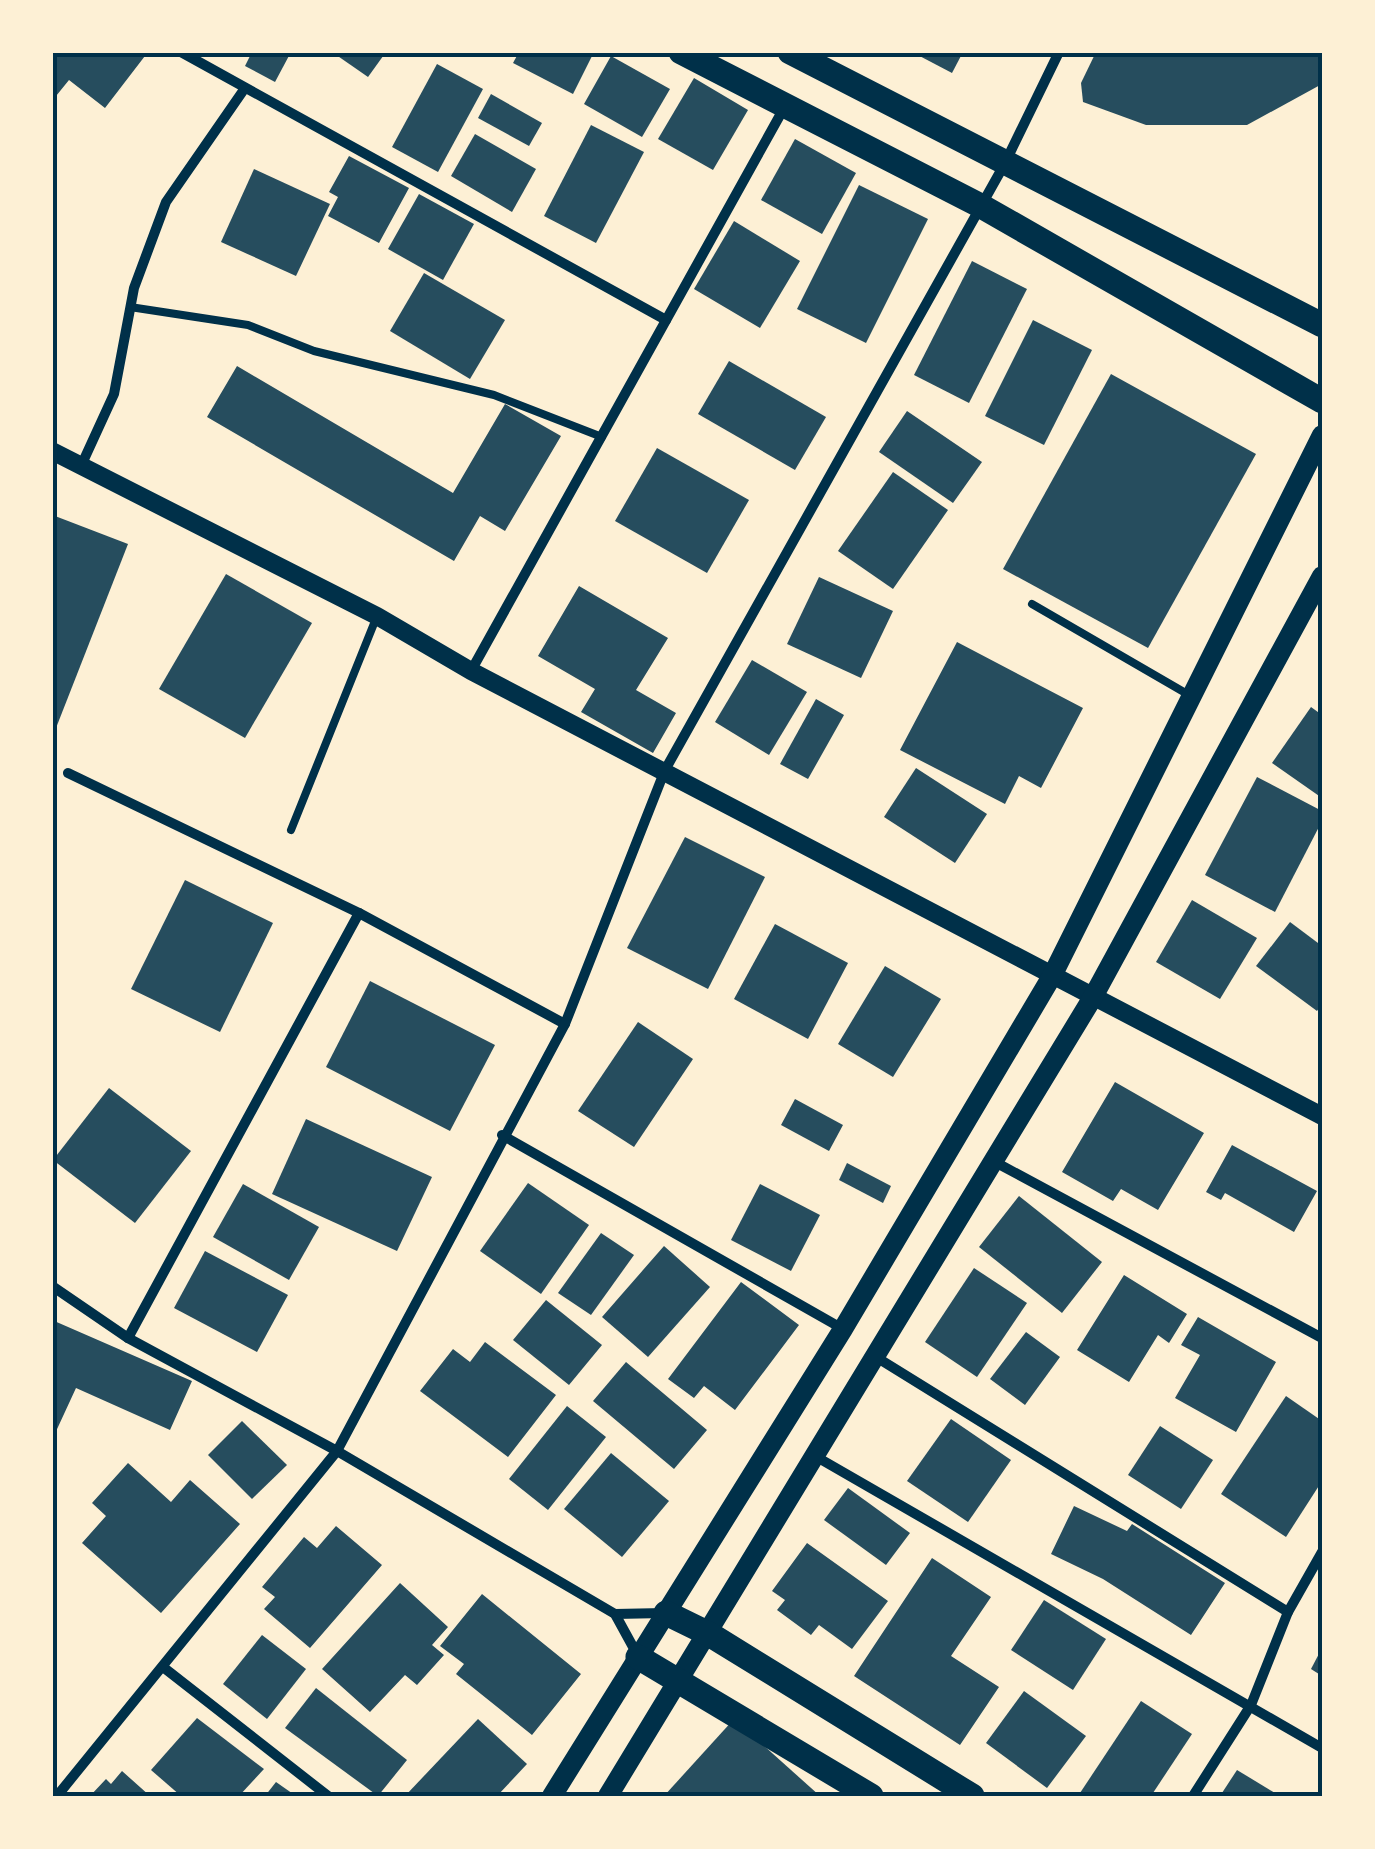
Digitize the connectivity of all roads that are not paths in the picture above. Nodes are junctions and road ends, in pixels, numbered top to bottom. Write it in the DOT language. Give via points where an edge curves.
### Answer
graph roads {
  1 [pos="181,52"];
  2 [pos="681,52"];
  3 [pos="1059,52"];
  4 [pos="802,55"];
  5 [pos="245,88"];
  6 [pos="784,107"];
  7 [pos="1004,165"];
  8 [pos="981,206"];
  9 [pos="130,307"];
  10 [pos="666,320"];
  11 [pos="1322,325"];
  12 [pos="1322,401"];
  13 [pos="1322,435"];
  14 [pos="602,437"];
  15 [pos="52,451"];
  16 [pos="81,466"];
  17 [pos="1322,576"];
  18 [pos="1032,604"];
  19 [pos="377,616"];
  20 [pos="471,671"];
  21 [pos="1189,695"];
  22 [pos="665,770"];
  23 [pos="68,773"];
  24 [pos="291,830"];
  25 [pos="358,913"];
  26 [pos="1052,976"];
  27 [pos="1092,997"];
  28 [pos="565,1024"];
  29 [pos="1322,1116"];
  30 [pos="502,1136"];
  31 [pos="994,1162"];
  32 [pos="52,1286"];
  33 [pos="843,1329"];
  34 [pos="128,1338"];
  35 [pos="1322,1338"];
  36 [pos="876,1357"];
  37 [pos="337,1451"];
  38 [pos="815,1456"];
  39 [pos="1322,1552"];
  40 [pos="666,1612"];
  41 [pos="1288,1612"];
  42 [pos="615,1614"];
  43 [pos="710,1634"];
  44 [pos="638,1656"];
  45 [pos="163,1667"];
  46 [pos="680,1682"];
  47 [pos="1251,1705"];
  48 [pos="1322,1748"];
  49 [pos="56,1796"];
  50 [pos="328,1796"];
  51 [pos="552,1796"];
  52 [pos="608,1796"];
  53 [pos="871,1796"];
  54 [pos="972,1796"];
  55 [pos="1193,1796"];
  1 -- 5 [label="street"];
  2 -- 6 [label="main road"];
  3 -- 7 [label="street"];
  4 -- 7 [label="main road"];
  5 -- 9 [label="street" via="166,202"];
  5 -- 10 [label="street"];
  6 -- 8 [label="main road"];
  6 -- 10 [label="street"];
  7 -- 8 [label="street"];
  7 -- 11 [label="main road"];
  8 -- 12 [label="main road"];
  8 -- 22 [label="street"];
  9 -- 14 [label="lane" via="248,325 314,350 494,395"];
  9 -- 16 [label="street" via="114,394"];
  10 -- 14 [label="street"];
  13 -- 21 [label="main road"];
  14 -- 20 [label="street"];
  15 -- 16 [label="street"];
  16 -- 19 [label="street"];
  17 -- 27 [label="main road"];
  18 -- 21 [label="lane"];
  19 -- 20 [label="street"];
  19 -- 24 [label="lane"];
  20 -- 22 [label="street"];
  21 -- 26 [label="main road"];
  22 -- 26 [label="street"];
  22 -- 28 [label="street"];
  23 -- 25 [label="street"];
  25 -- 28 [label="street"];
  25 -- 34 [label="street"];
  26 -- 27 [label="street"];
  26 -- 33 [label="main road"];
  27 -- 29 [label="street"];
  27 -- 31 [label="main road"];
  28 -- 30 [label="street"];
  30 -- 33 [label="street"];
  30 -- 37 [label="street"];
  31 -- 35 [label="street"];
  31 -- 36 [label="main road"];
  32 -- 34 [label="street"];
  33 -- 40 [label="main road"];
  34 -- 37 [label="street"];
  36 -- 38 [label="main road"];
  36 -- 41 [label="street"];
  37 -- 42 [label="street"];
  37 -- 45 [label="street"];
  38 -- 43 [label="main road"];
  38 -- 47 [label="street"];
  39 -- 41 [label="street"];
  40 -- 42 [label="street"];
  40 -- 43 [label="main road"];
  40 -- 44 [label="main road"];
  41 -- 47 [label="street"];
  42 -- 44 [label="street"];
  43 -- 46 [label="main road"];
  43 -- 54 [label="main road"];
  44 -- 46 [label="main road"];
  44 -- 51 [label="main road"];
  45 -- 49 [label="street"];
  45 -- 50 [label="street"];
  46 -- 52 [label="main road"];
  46 -- 53 [label="main road"];
  47 -- 48 [label="street"];
  47 -- 55 [label="street"];
}
